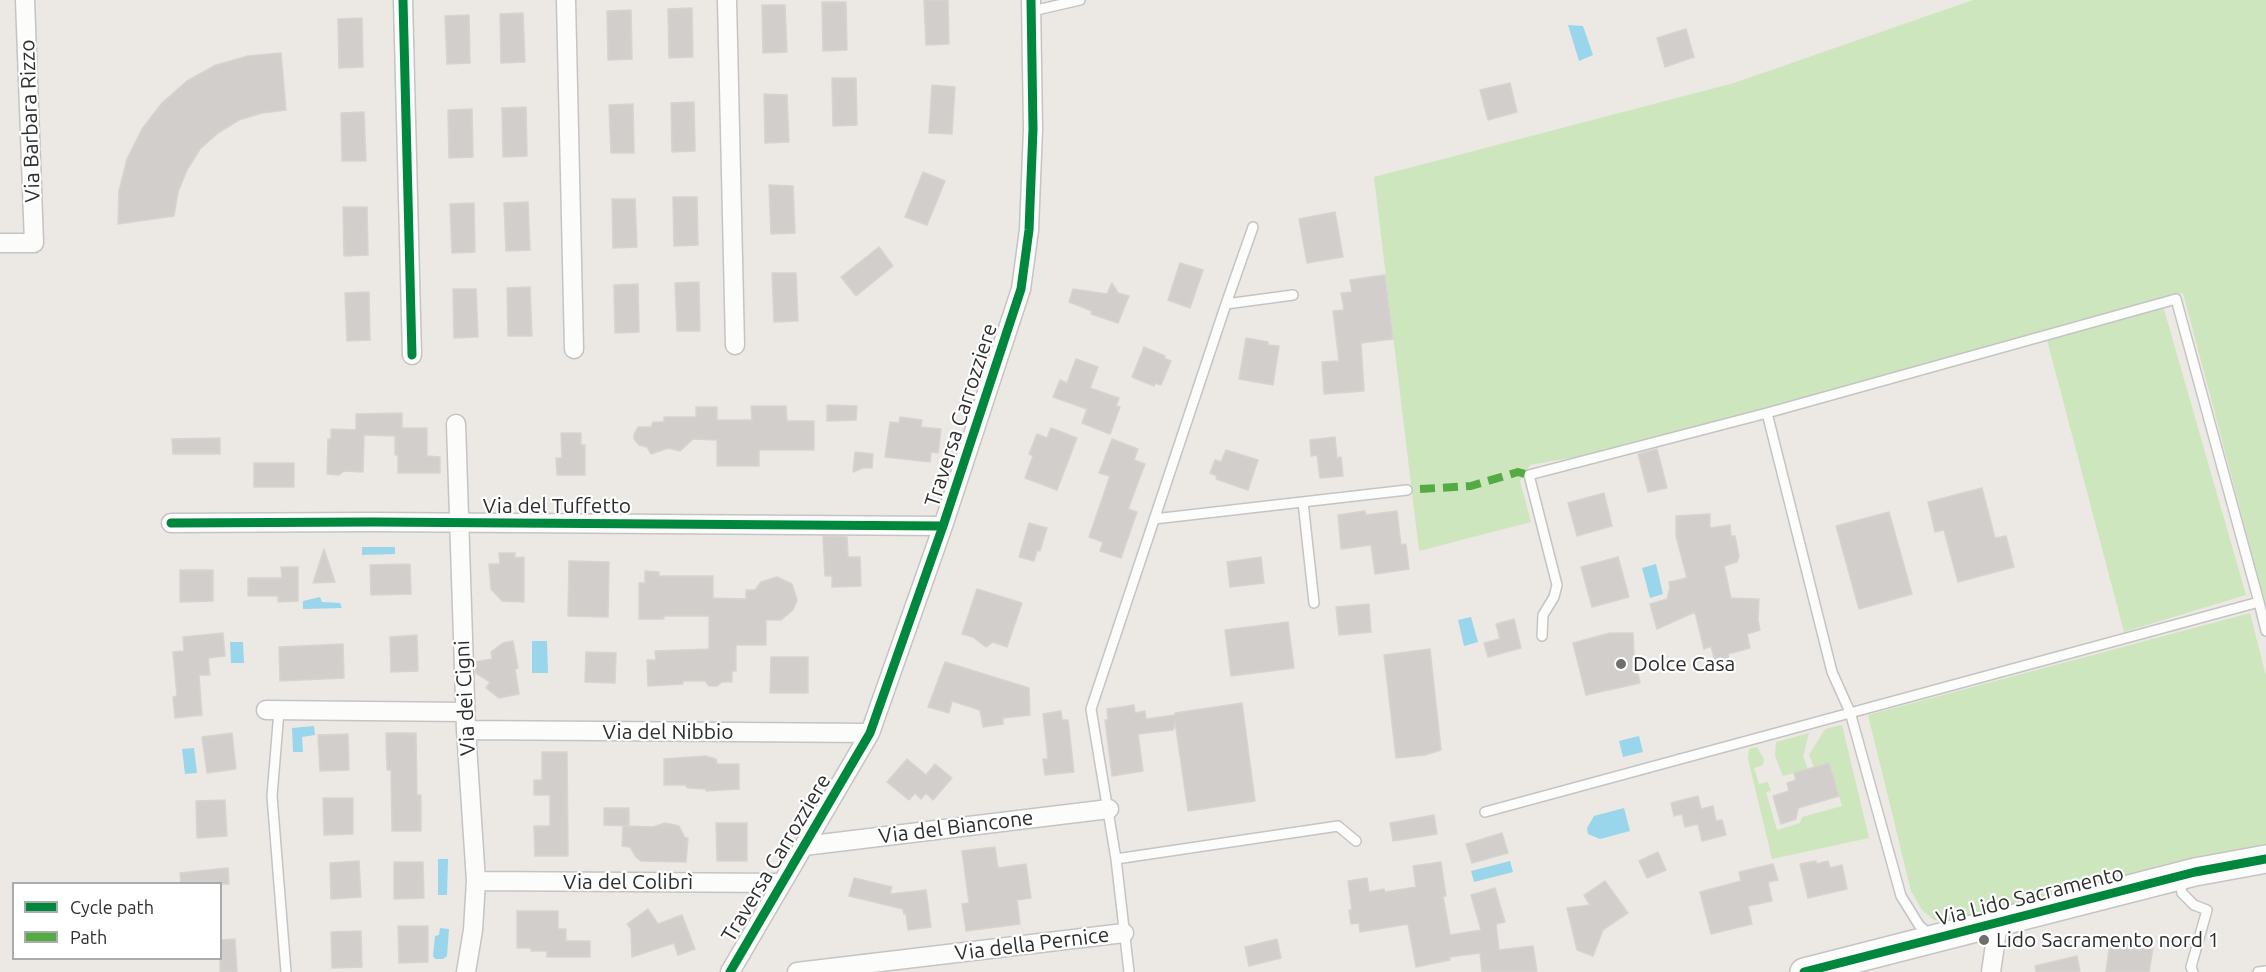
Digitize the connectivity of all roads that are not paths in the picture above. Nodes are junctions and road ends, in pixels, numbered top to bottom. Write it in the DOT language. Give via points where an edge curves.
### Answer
graph roads {
  1 [pos="25,0"];
  2 [pos="403,0"];
  3 [pos="566,0"];
  4 [pos="726,0"];
  5 [pos="1080,0"];
  6 [pos="1031,5"];
  7 [pos="1253,227"];
  8 [pos="0,243"];
  9 [pos="1293,295"];
  10 [pos="1226,304"];
  11 [pos="735,345"];
  12 [pos="574,350"];
  13 [pos="412,355"];
  14 [pos="1767,413"];
  15 [pos="456,424"];
  16 [pos="1407,489"];
  17 [pos="1303,502"];
  18 [pos="1154,519"];
  19 [pos="171,523"];
  20 [pos="458,523"];
  21 [pos="943,526"];
  22 [pos="2259,602"];
  23 [pos="1314,603"];
  24 [pos="2266,631"];
  25 [pos="1542,636"];
  26 [pos="272,711"];
  27 [pos="1850,712"];
  28 [pos="465,721"];
  29 [pos="870,733"];
  30 [pos="1109,809"];
  31 [pos="1485,812"];
  32 [pos="1356,841"];
  33 [pos="804,846"];
  34 [pos="1116,859"];
  35 [pos="2266,859"];
  36 [pos="2179,876"];
  37 [pos="476,880"];
  38 [pos="780,883"];
  39 [pos="1998,924"];
  40 [pos="1124,933"];
  41 [pos="1933,939"];
  42 [pos="2266,971"];
  43 [pos="286,972"];
  44 [pos="466,972"];
  45 [pos="730,972"];
  46 [pos="797,972"];
  47 [pos="1129,972"];
  48 [pos="1804,972"];
  49 [pos="1991,972"];
  50 [pos="2193,972"];
  51 [pos="2258,972"];
  1 -- 8 [label="street, Via Barbara Rizzo" via="34,243"];
  2 -- 13 [label="street"];
  3 -- 12 [label="street"];
  4 -- 11 [label="street"];
  5 -- 6 [label="lane"];
  6 -- 21 [label="street, Traversa Carrozziere" via="1033,129 1029,230 1021,289"];
  7 -- 10 [label="lane"];
  9 -- 10 [label="lane"];
  10 -- 18 [label="lane"];
  14 -- 22 [label="lane" via="2176,299"];
  14 -- 25 [label="lane" via="1529,475 1557,585 1543,615"];
  14 -- 27 [label="lane" via="1832,672"];
  15 -- 20 [label="street, Via dei Cigni"];
  16 -- 17 [label="lane"];
  17 -- 18 [label="lane"];
  17 -- 23 [label="lane"];
  18 -- 30 [label="lane" via="1091,709"];
  19 -- 20 [label="street, Via del Tuffetto"];
  20 -- 21 [label="street, Via del Tuffetto"];
  20 -- 28 [label="street, Via dei Cigni"];
  21 -- 29 [label="street, Traversa Carrozziere"];
  22 -- 24 [label="lane"];
  22 -- 27 [label="lane"];
  26 -- 28 [label="street, Via del Nibbio"];
  26 -- 43 [label="lane" via="272,796"];
  27 -- 31 [label="lane"];
  27 -- 41 [label="lane" via="1901,896"];
  28 -- 29 [label="street, Via del Nibbio"];
  28 -- 37 [label="street, Via dei Cigni"];
  29 -- 33 [label="street, Traversa Carrozziere"];
  30 -- 33 [label="street, Via del Biancone"];
  30 -- 34 [label="lane"];
  32 -- 34 [label="lane" via="1338,826"];
  33 -- 38 [label="street, Traversa Carrozziere"];
  34 -- 40 [label="lane"];
  35 -- 36 [label="street, Via Lido Sacramento"];
  36 -- 39 [label="street, Via Lido Sacramento"];
  36 -- 50 [label="lane" via="2182,893 2194,905 2207,910"];
  37 -- 38 [label="street, Via del Colibrì"];
  37 -- 44 [label="street, Via dei Cigni"];
  38 -- 45 [label="street, Traversa Carrozziere"];
  39 -- 41 [label="street, Via Lido Sacramento"];
  39 -- 49 [label="street"];
  40 -- 46 [label="street, Via della Pernice"];
  40 -- 47 [label="lane"];
  41 -- 48 [label="street, Via Lido Sacramento"];
  42 -- 51 [label="lane"];
}
